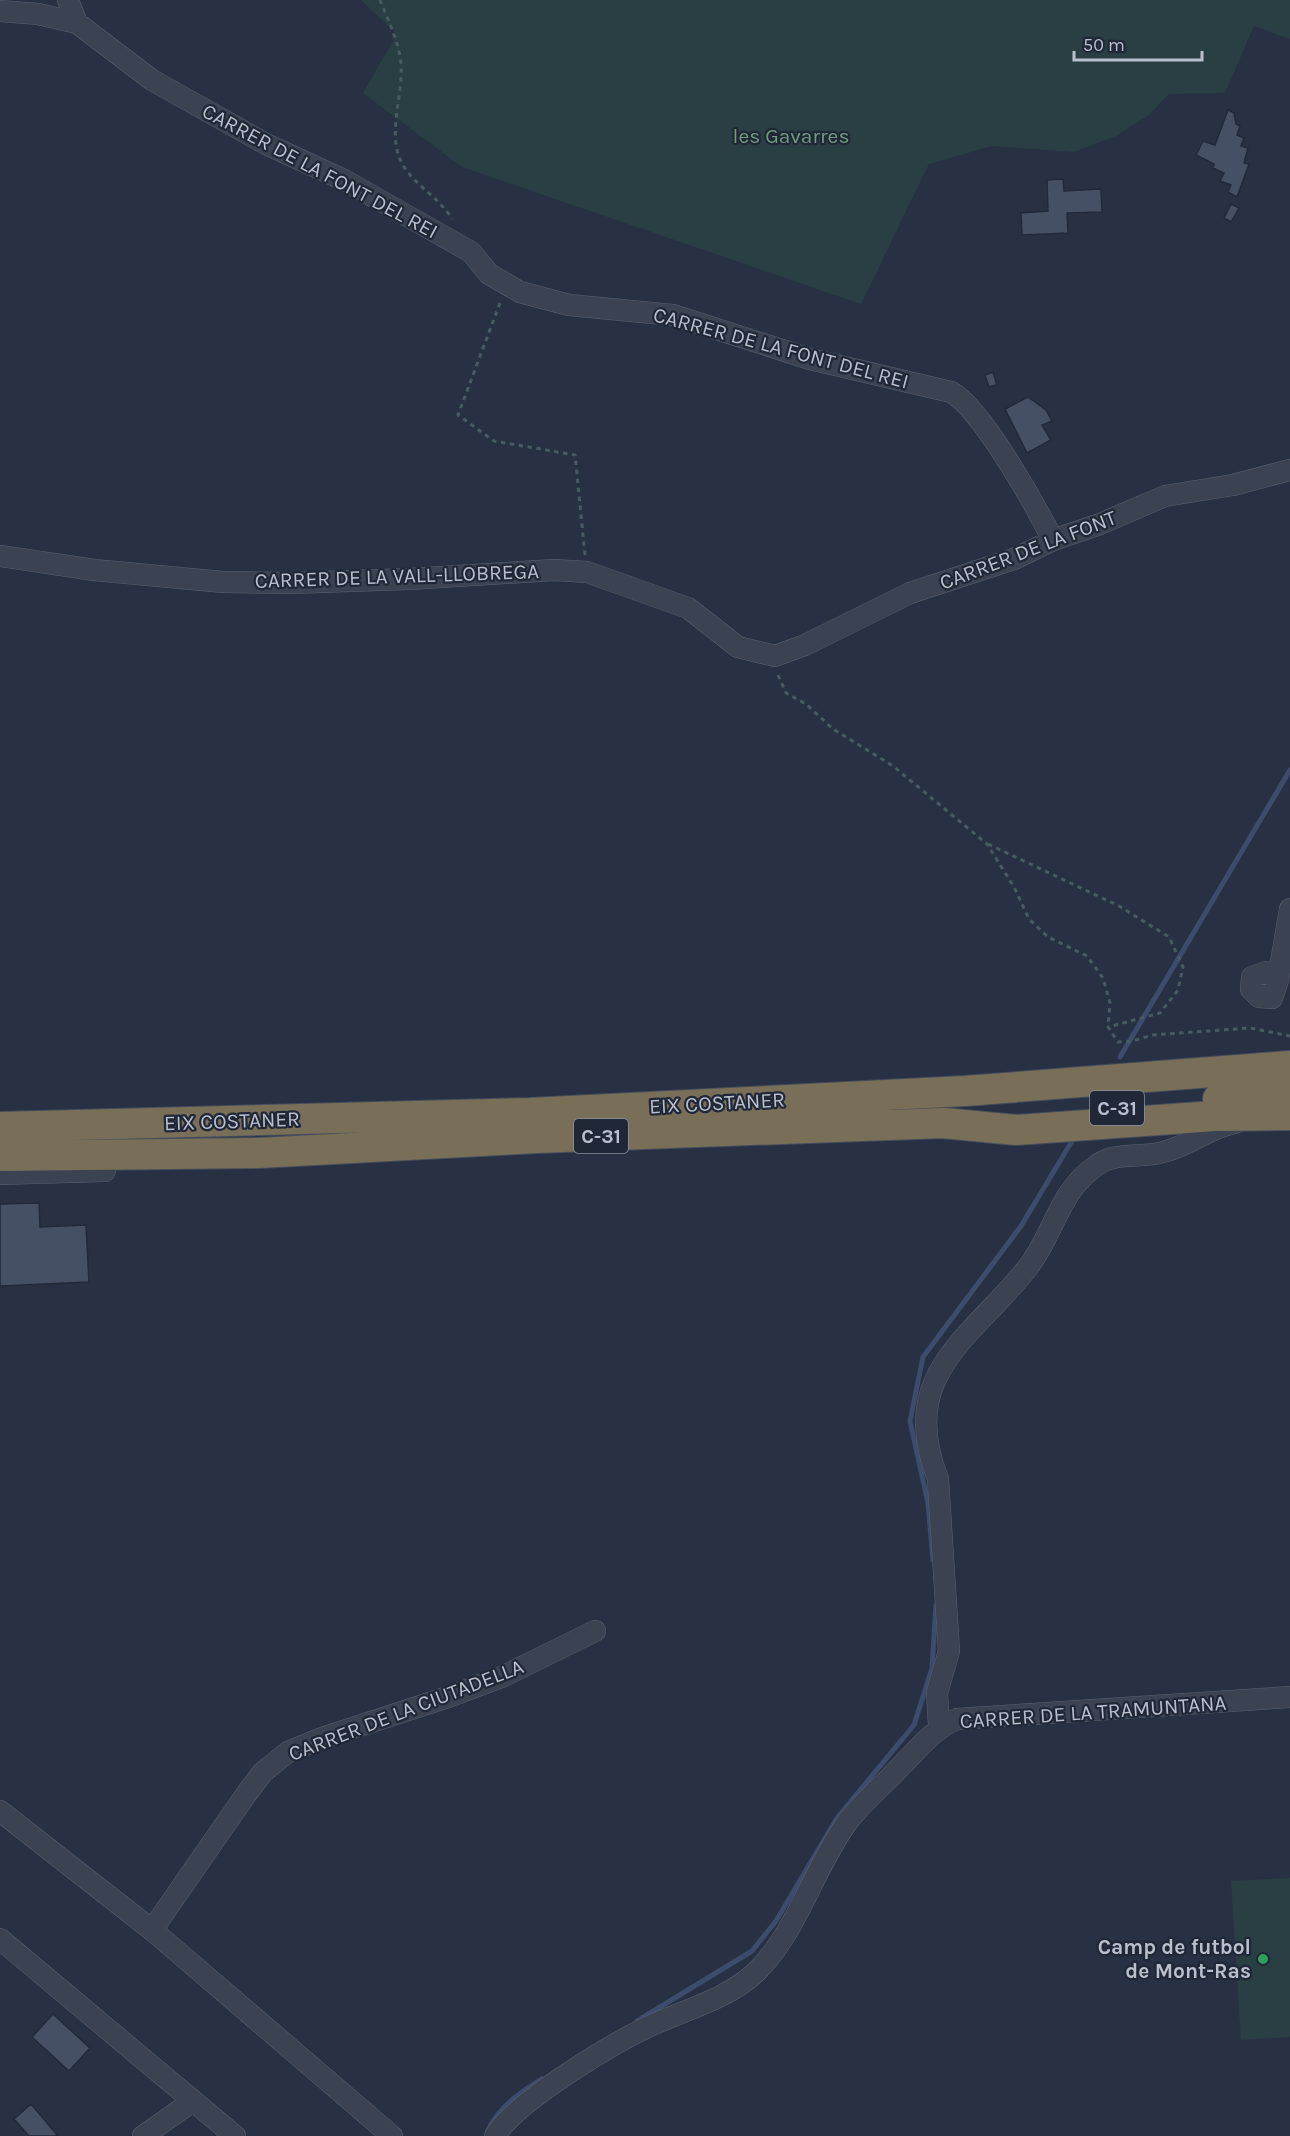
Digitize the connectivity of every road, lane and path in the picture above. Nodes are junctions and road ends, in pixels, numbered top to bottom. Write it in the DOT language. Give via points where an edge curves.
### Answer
graph roads {
  1 [pos="68,0"];
  2 [pos="380,0"];
  3 [pos="0,11"];
  4 [pos="77,23"];
  5 [pos="471,252"];
  6 [pos="507,284"];
  7 [pos="1290,470"];
  8 [pos="1053,540"];
  9 [pos="0,556"];
  10 [pos="587,572"];
  11 [pos="774,656"];
  12 [pos="987,844"];
  13 [pos="1290,909"];
  14 [pos="1278,980"];
  15 [pos="1108,1027"];
  16 [pos="1290,1036"];
  17 [pos="1290,1054"];
  18 [pos="1290,1066"];
  19 [pos="965,1091"];
  20 [pos="1290,1093"];
  21 [pos="0,1115"];
  22 [pos="436,1116"];
  23 [pos="1279,1116"];
  24 [pos="943,1123"];
  25 [pos="0,1127"];
  26 [pos="259,1153"];
  27 [pos="0,1156"];
  28 [pos="105,1172"];
  29 [pos="0,1174"];
  30 [pos="595,1631"];
  31 [pos="1290,1698"];
  32 [pos="939,1726"];
  33 [pos="0,1811"];
  34 [pos="152,1930"];
  35 [pos="0,1939"];
  36 [pos="193,2101"];
  37 [pos="143,2136"];
  38 [pos="235,2136"];
  39 [pos="392,2136"];
  40 [pos="495,2136"];
  1 -- 4 [label="street"];
  2 -- 5 [label="path" via="401,64 396,133 399,156 412,178 447,210"];
  3 -- 4 [label="street"];
  4 -- 5 [label="street, CARRER DE LA FONT DEL REI" via="152,80 266,144 344,180"];
  5 -- 6 [label="street, CARRER DE LA FONT DEL REI" via="489,274"];
  6 -- 8 [label="street, CARRER DE LA FONT DEL REI" via="520,292 568,305 673,315 810,359 951,392 969,404 1036,506"];
  6 -- 10 [label="path" via="458,415 494,441 575,455"];
  7 -- 8 [label="street, CARRER DE LA FONT" via="1233,485 1165,496"];
  8 -- 11 [label="street, CARRER DE LA FONT" via="1014,559 910,593 805,645"];
  9 -- 10 [label="street, CARRER DE LA VALL-LLOBREGA" via="94,570 223,582"];
  10 -- 11 [label="street, CARRER DE LA VALL-LLOBREGA" via="687,608 738,647"];
  11 -- 12 [label="path" via="786,693 806,704 833,729 893,766"];
  12 -- 15 [label="path" via="1029,920 1048,937 1087,956 1103,978 1110,1003"];
  12 -- 15 [label="path" via="1119,906 1169,937 1183,967 1178,990 1160,1014"];
  13 -- 14 [label="street"];
  15 -- 16 [label="path" via="1118,1042 1152,1035 1250,1028"];
  17 -- 19 [label="highway" via="1000,1077"];
  18 -- 19 [label="highway, EIX COSTANER / C-31"];
  19 -- 22 [label="highway, EIX COSTANER / C-31"];
  20 -- 24 [label="highway, C-31"];
  21 -- 22 [label="highway" via="323,1108"];
  22 -- 25 [label="highway, EIX COSTANER / C-31"];
  23 -- 24 [label="highway" via="1215,1116 1016,1130"];
  23 -- 32 [label="street" via="1218,1126 1159,1153 1119,1156 1099,1163 1075,1182 1029,1264 954,1347 933,1383 924,1416 938,1479 949,1651 937,1693"];
  24 -- 26 [label="highway, C-31"];
  26 -- 27 [label="highway, C-31"];
  26 -- 28 [label="highway"];
  28 -- 29 [label="street"];
  30 -- 34 [label="street, CARRER DE LA CIUTADELLA" via="504,1676 288,1752 263,1772"];
  31 -- 32 [label="street, CARRER DE LA TRAMUNTANA" via="969,1718"];
  32 -- 40 [label="street, CARRER DE LA TRAMUNTANA" via="846,1825 780,1941 755,1973 701,2004 648,2026 575,2069 517,2112"];
  33 -- 34 [label="street"];
  34 -- 39 [label="street"];
  35 -- 36 [label="street"];
  36 -- 37 [label="street"];
  36 -- 38 [label="street"];
}
